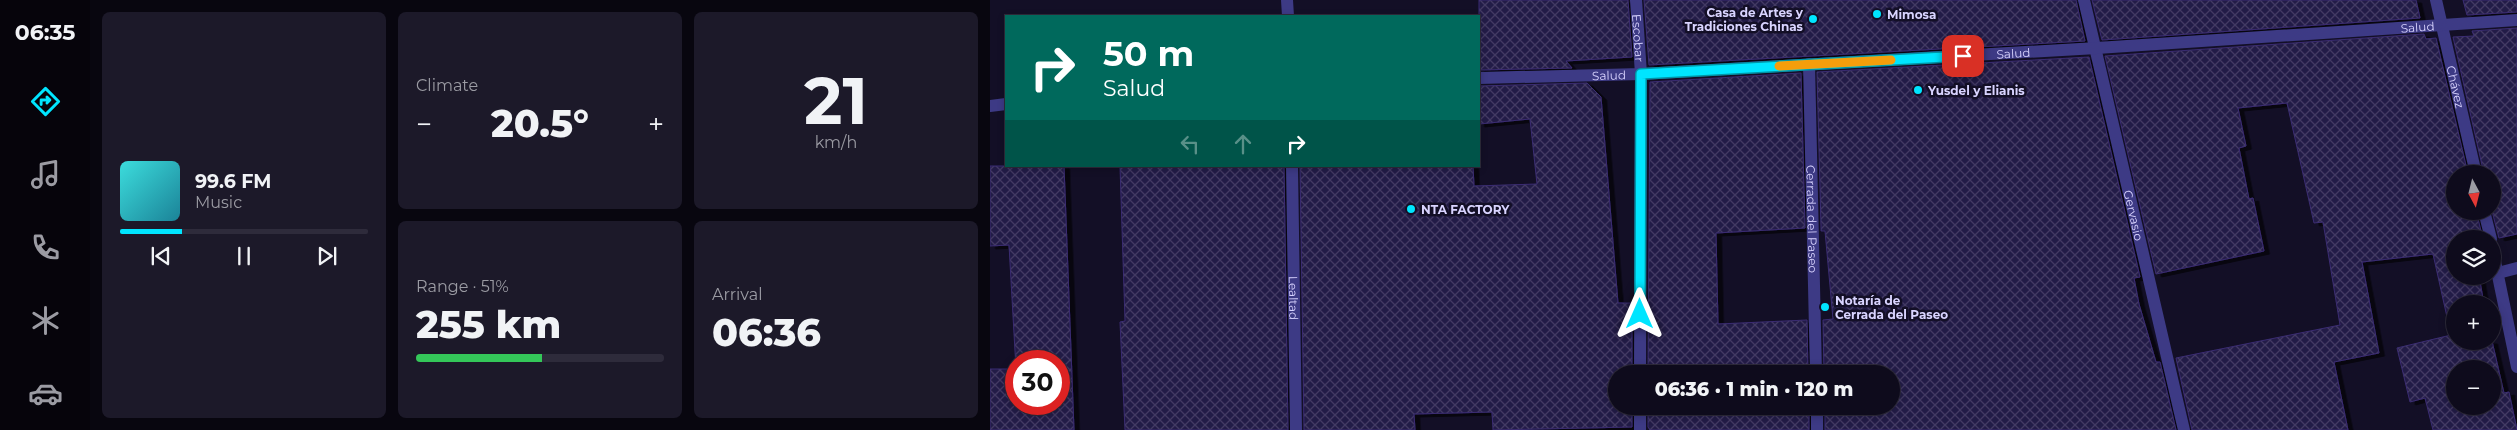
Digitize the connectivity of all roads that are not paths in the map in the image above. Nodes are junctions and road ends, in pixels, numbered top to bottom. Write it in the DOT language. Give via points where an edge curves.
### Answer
graph roads {
  1 [pos="1287,0"];
  2 [pos="1636,0"];
  3 [pos="2084,0"];
  4 [pos="2436,0"];
  5 [pos="1288,15"];
  6 [pos="2517,20"];
  7 [pos="2442,26"];
  8 [pos="2097,48"];
  9 [pos="1809,64"];
  10 [pos="1641,74"];
  11 [pos="1480,78"];
  12 [pos="1005,104"];
  13 [pos="990,106"];
  14 [pos="2474,165"];
  15 [pos="1292,167"];
  16 [pos="2517,268"];
  17 [pos="2501,272"];
  18 [pos="2500,285"];
  19 [pos="1640,365"];
  20 [pos="1816,365"];
  21 [pos="2517,367"];
  22 [pos="1640,415"];
  23 [pos="1817,415"];
  24 [pos="1296,430"];
  25 [pos="1640,430"];
  26 [pos="1817,430"];
  27 [pos="2184,430"];
  1 -- 5 [label="street"];
  2 -- 10 [label="street, Escobar"];
  3 -- 8 [label="street, Gervasio"];
  4 -- 7 [label="street, Chávez"];
  6 -- 7 [label="street, Salud"];
  7 -- 8 [label="street, Salud"];
  7 -- 14 [label="street, Chávez"];
  8 -- 9 [label="street, Salud"];
  8 -- 27 [label="street, Gervasio"];
  9 -- 10 [label="street, Salud"];
  9 -- 20 [label="street, Cerrada del Paseo"];
  10 -- 11 [label="street, Salud"];
  10 -- 19 [label="street, Escobar"];
  12 -- 13 [label="street"];
  15 -- 24 [label="street, Lealtad"];
  16 -- 17 [label="street"];
  18 -- 21 [label="street"];
  22 -- 25 [label="street"];
  23 -- 26 [label="street"];
}
